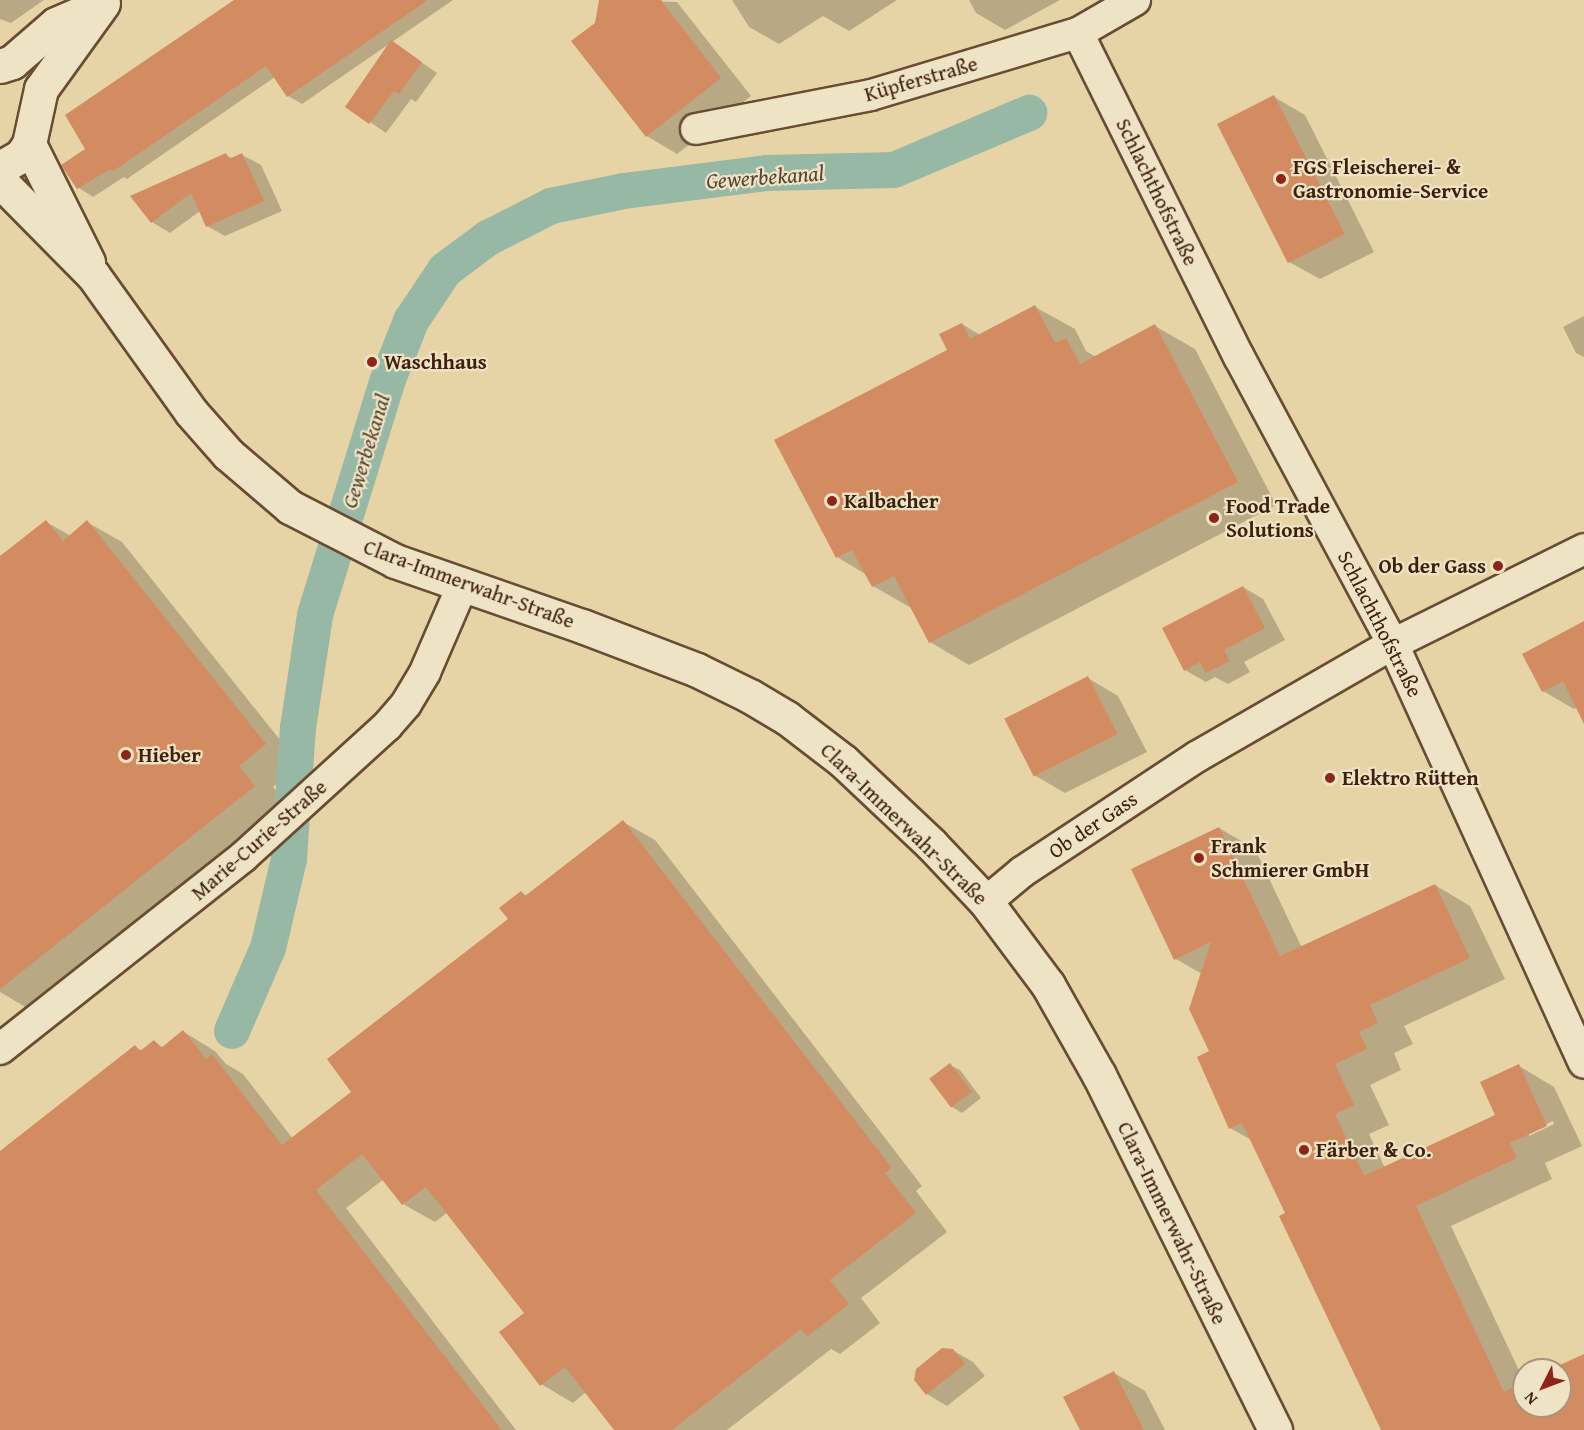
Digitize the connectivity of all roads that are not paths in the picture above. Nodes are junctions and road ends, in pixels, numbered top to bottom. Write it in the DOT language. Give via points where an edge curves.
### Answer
graph roads {
  1 [pos="1135,0"];
  2 [pos="106,2"];
  3 [pos="1078,33"];
  4 [pos="0,66"];
  5 [pos="0,73"];
  6 [pos="696,129"];
  7 [pos="32,130"];
  8 [pos="0,168"];
  9 [pos="0,181"];
  10 [pos="93,275"];
  11 [pos="1584,549"];
  12 [pos="463,584"];
  13 [pos="1394,644"];
  14 [pos="986,902"];
  15 [pos="0,1049"];
  16 [pos="1584,1063"];
  17 [pos="1275,1430"];
  1 -- 3 [label="street, Küpferstraße"];
  2 -- 4 [label="street" via="56,24 12,62"];
  2 -- 7 [label="street" via="41,89"];
  3 -- 6 [label="street, Küpferstraße" via="871,95"];
  3 -- 13 [label="street, Schlachthofstraße" via="1239,357"];
  5 -- 7 [label="street, Clara-Immerwahr-Straße" via="27,94"];
  7 -- 8 [label="street" via="21,156"];
  7 -- 10 [label="street, Clara-Immerwahr-Straße"];
  9 -- 10 [label="street, Clara-Immerwahr-Straße"];
  10 -- 12 [label="street, Clara-Immerwahr-Straße" via="191,412 228,454 268,490 313,521 385,557"];
  11 -- 13 [label="street, Ob der Gass"];
  12 -- 14 [label="street, Clara-Immerwahr-Straße" via="697,670 787,718 843,761"];
  12 -- 15 [label="street, Marie-Curie-Straße" via="435,650 406,704 243,857"];
  13 -- 14 [label="street, Ob der Gass" via="1198,756 1022,872"];
  13 -- 16 [label="street, Schlachthofstraße"];
  14 -- 17 [label="street, Clara-Immerwahr-Straße" via="1048,984 1100,1075"];
}
